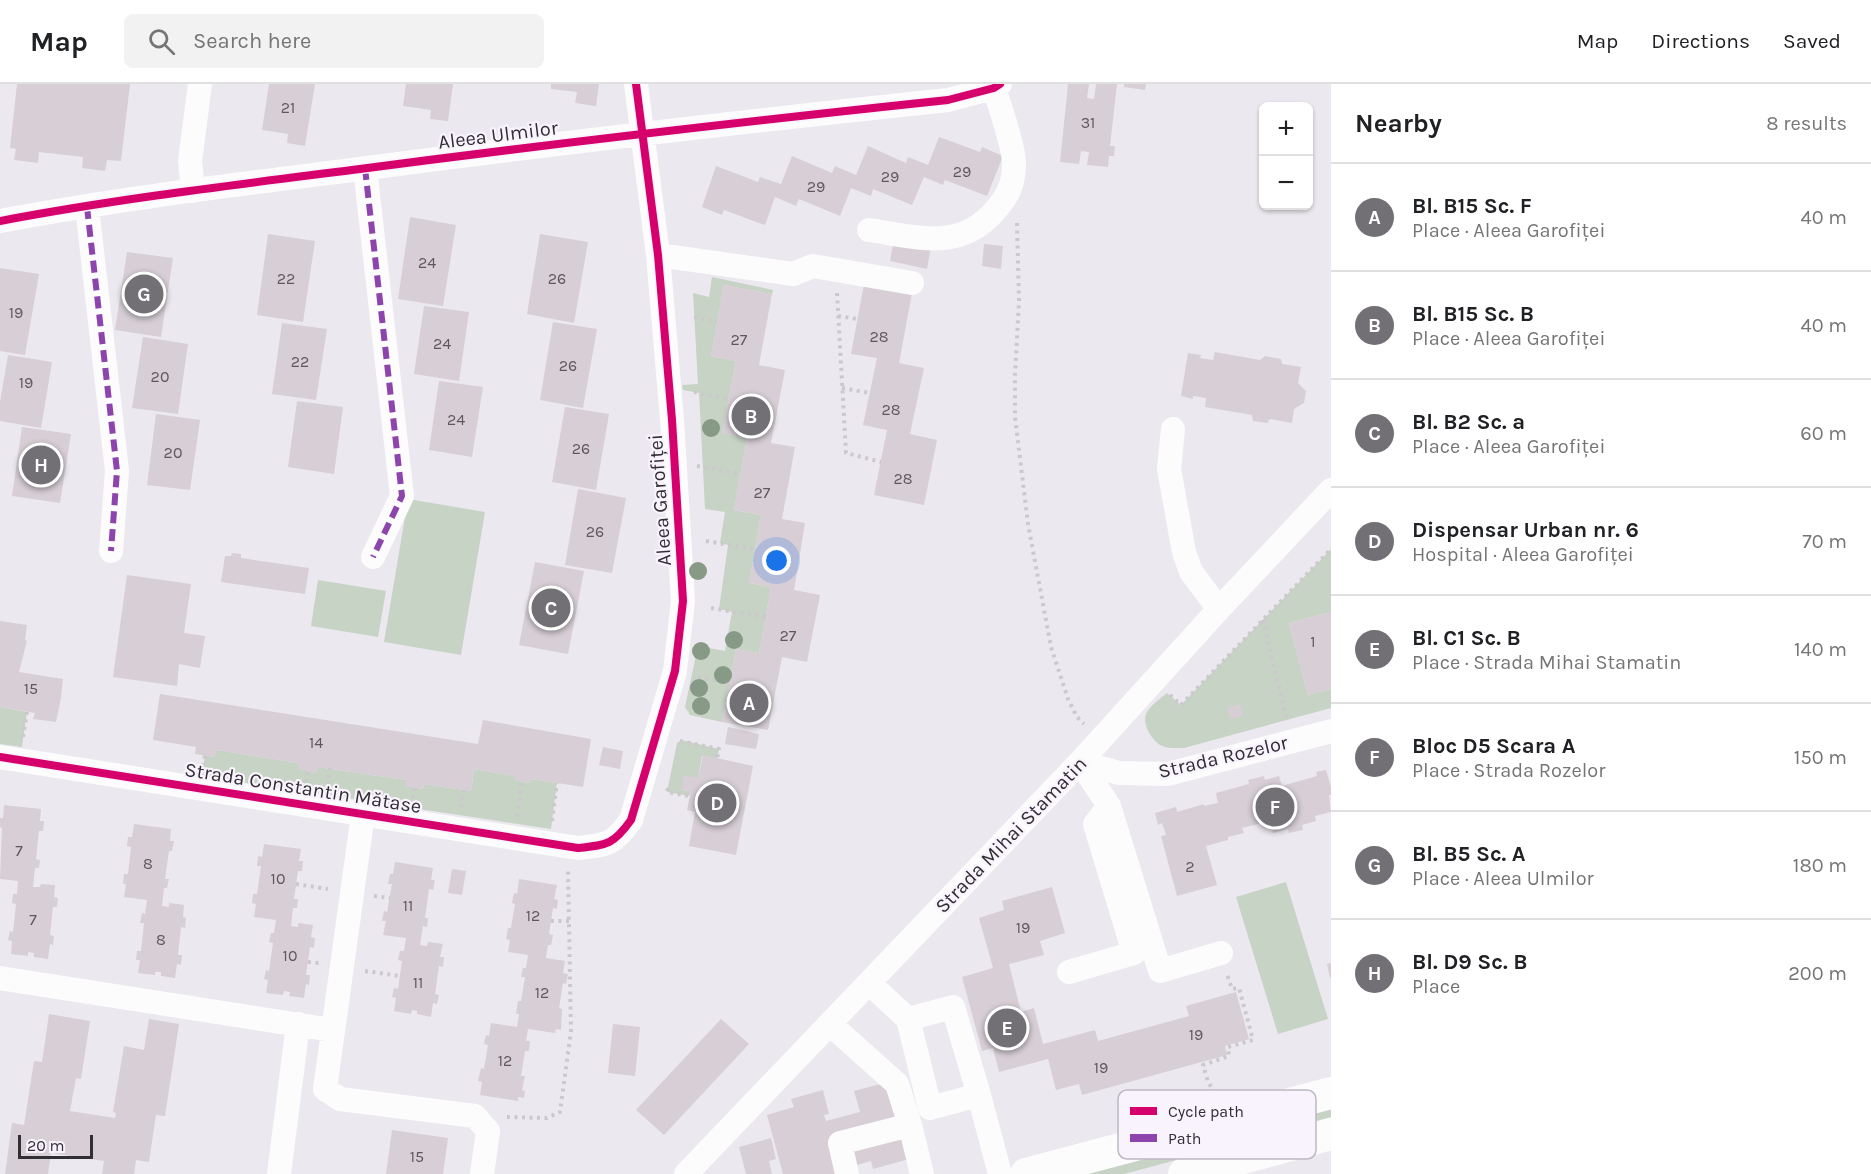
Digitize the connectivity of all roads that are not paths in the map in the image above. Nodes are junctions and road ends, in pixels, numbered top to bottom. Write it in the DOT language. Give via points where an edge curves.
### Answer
graph roads {
  1 [pos="200,84"];
  2 [pos="636,84"];
  3 [pos="997,86"];
  4 [pos="944,91"];
  5 [pos="643,133"];
  6 [pos="364,168"];
  7 [pos="193,191"];
  8 [pos="87,207"];
  9 [pos="0,221"];
  10 [pos="870,230"];
  11 [pos="658,255"];
  12 [pos="912,284"];
  13 [pos="1173,429"];
  14 [pos="1331,490"];
  15 [pos="111,551"];
  16 [pos="373,557"];
  17 [pos="1219,609"];
  18 [pos="1331,730"];
  19 [pos="0,757"];
  20 [pos="1080,762"];
  21 [pos="1109,806"];
  22 [pos="363,814"];
  23 [pos="602,846"];
  24 [pos="1221,953"];
  25 [pos="1069,972"];
  26 [pos="0,978"];
  27 [pos="869,983"];
  28 [pos="908,1019"];
  29 [pos="298,1024"];
  30 [pos="830,1024"];
  31 [pos="332,1030"];
  32 [pos="1331,1094"];
  33 [pos="979,1095"];
  34 [pos="1316,1098"];
  35 [pos="910,1125"];
  36 [pos="1331,1134"];
  37 [pos="1316,1138"];
  38 [pos="1118,1150"];
  39 [pos="1239,1159"];
  40 [pos="279,1174"];
  41 [pos="482,1174"];
  42 [pos="686,1174"];
  43 [pos="848,1174"];
  44 [pos="922,1174"];
  45 [pos="1000,1174"];
  46 [pos="1026,1174"];
  47 [pos="1184,1174"];
  1 -- 7 [label="street" via="190,161"];
  2 -- 5 [label="street, Aleea Garofiței"];
  3 -- 4 [label="street, Aleea Ulmilor"];
  3 -- 10 [label="street" via="1014,156 1007,195 992,217 971,232 952,237 930,239"];
  4 -- 5 [label="street, Aleea Ulmilor"];
  5 -- 6 [label="street, Aleea Ulmilor"];
  5 -- 11 [label="street, Aleea Garofiței"];
  6 -- 7 [label="street, Aleea Ulmilor"];
  6 -- 16 [label="street" via="402,496"];
  7 -- 8 [label="street, Aleea Ulmilor"];
  8 -- 9 [label="street, Aleea Ulmilor"];
  8 -- 15 [label="street" via="117,471"];
  11 -- 12 [label="street" via="793,274 813,266"];
  11 -- 23 [label="street, Aleea Garofiței" via="683,601 675,671 631,820 619,837"];
  13 -- 17 [label="street" via="1169,469 1184,552 1191,572"];
  14 -- 17 [label="street, Strada Mihai Stamatin"];
  17 -- 20 [label="street, Strada Mihai Stamatin"];
  18 -- 20 [label="street, Strada Rozelor" via="1168,774 1119,773"];
  19 -- 22 [label="street, Strada Constantin Mătase"];
  20 -- 21 [label="street"];
  20 -- 27 [label="street, Strada Mihai Stamatin"];
  21 -- 24 [label="street" via="1161,971"];
  21 -- 25 [label="street" via="1095,824 1134,953"];
  22 -- 23 [label="street, Strada Constantin Mătase" via="579,848"];
  22 -- 31 [label="street"];
  26 -- 29 [label="street"];
  27 -- 28 [label="street"];
  27 -- 30 [label="street, Strada Mihai Stamatin"];
  28 -- 33 [label="street" via="953,1006"];
  28 -- 33 [label="street" via="930,1108"];
  29 -- 31 [label="street"];
  29 -- 40 [label="street"];
  30 -- 35 [label="street" via="897,1084"];
  30 -- 42 [label="street, Strada Mihai Stamatin"];
  31 -- 41 [label="street" via="325,1089 340,1099 475,1116 488,1131"];
  32 -- 34 [label="main road"];
  33 -- 45 [label="street"];
  35 -- 43 [label="street" via="840,1143"];
  35 -- 44 [label="street"];
  36 -- 37 [label="main road"];
  38 -- 46 [label="main road"];
  39 -- 47 [label="main road"];
}
